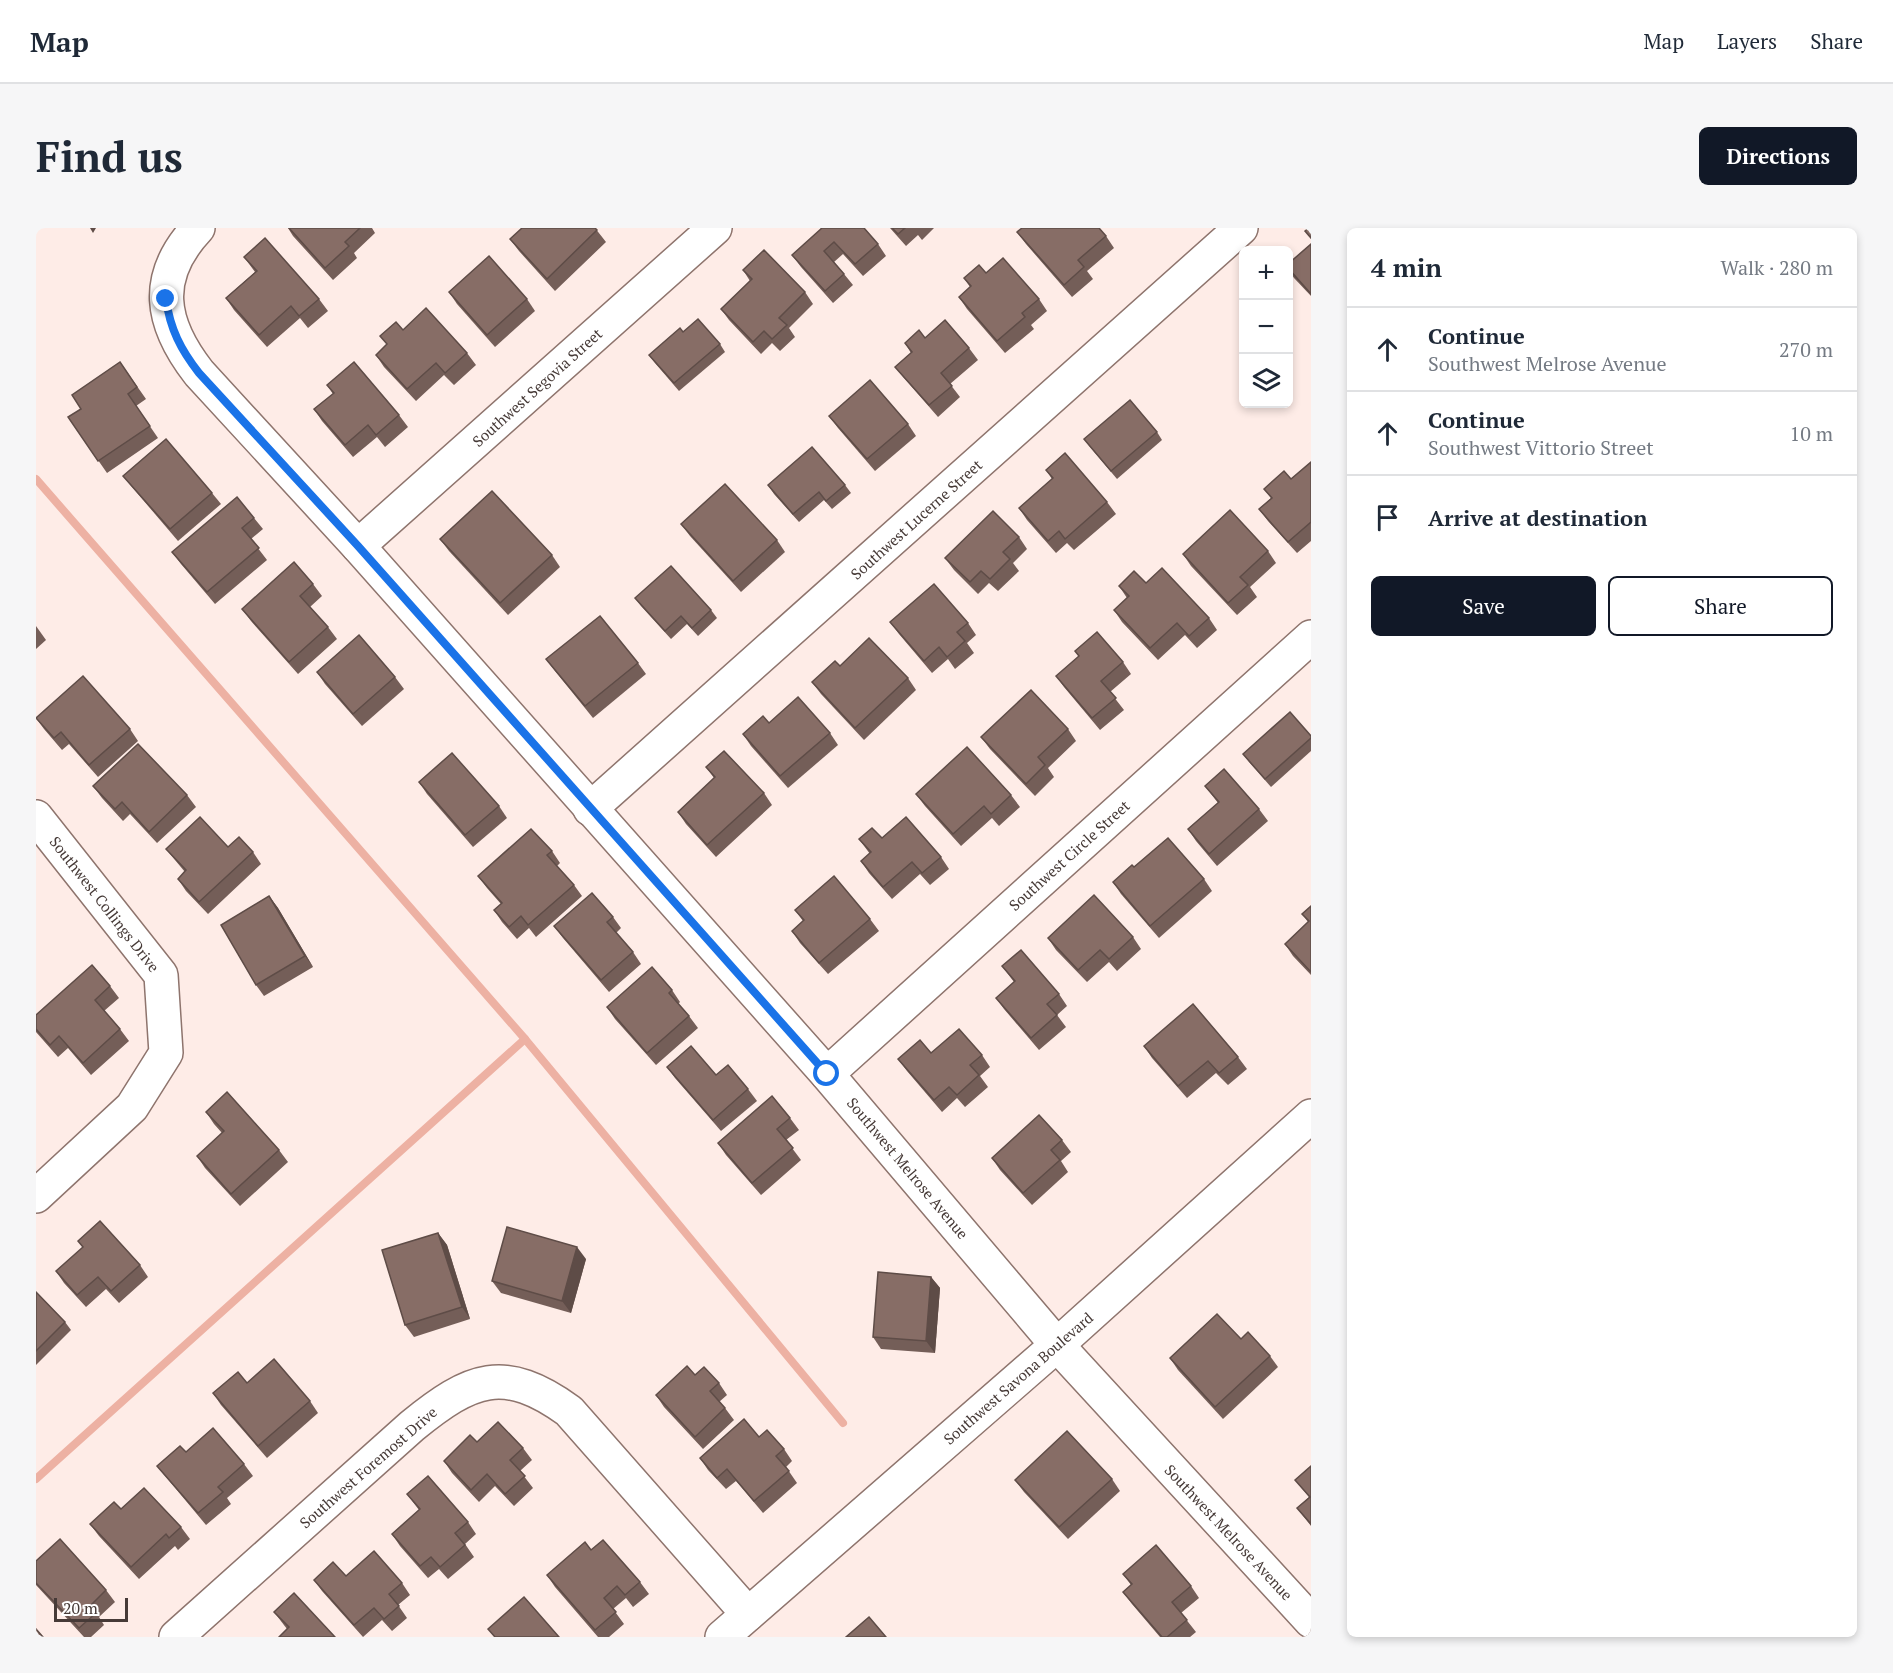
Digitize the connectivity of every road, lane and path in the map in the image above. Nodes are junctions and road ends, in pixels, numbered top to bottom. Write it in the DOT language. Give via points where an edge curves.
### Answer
graph roads {
  1 [pos="198,228"];
  2 [pos="715,228"];
  3 [pos="1241,228"];
  4 [pos="358,546"];
  5 [pos="1311,636"];
  6 [pos="590,809"];
  7 [pos="36,817"];
  8 [pos="827,1074"];
  9 [pos="1311,1116"];
  10 [pos="36,1196"];
  11 [pos="1057,1345"];
  12 [pos="748,1614"];
  13 [pos="1311,1622"];
  14 [pos="176,1637"];
  15 [pos="722,1637"];
  16 [pos="1296,1637"];
  1 -- 4 [label="street, Southwest Melrose Avenue" via="176,254 169,276 166,299 174,336 199,373"];
  2 -- 4 [label="street, Southwest Segovia Street"];
  3 -- 6 [label="street, Southwest Lucerne Street"];
  4 -- 6 [label="street, Southwest Melrose Avenue"];
  5 -- 8 [label="street, Southwest Circle Street"];
  6 -- 8 [label="street, Southwest Melrose Avenue"];
  7 -- 10 [label="street, Southwest Collings Drive" via="161,975 166,1053 132,1107"];
  8 -- 11 [label="street, Southwest Melrose Avenue"];
  9 -- 11 [label="street, Southwest Savona Boulevard"];
  11 -- 12 [label="street, Southwest Savona Boulevard"];
  11 -- 13 [label="street, Southwest Melrose Avenue"];
  12 -- 14 [label="street, Southwest Foremost Drive" via="569,1411 526,1386 501,1381 461,1391 439,1404"];
  12 -- 15 [label="street, Southwest Savona Boulevard"];
  13 -- 16 [label="street"];
}
